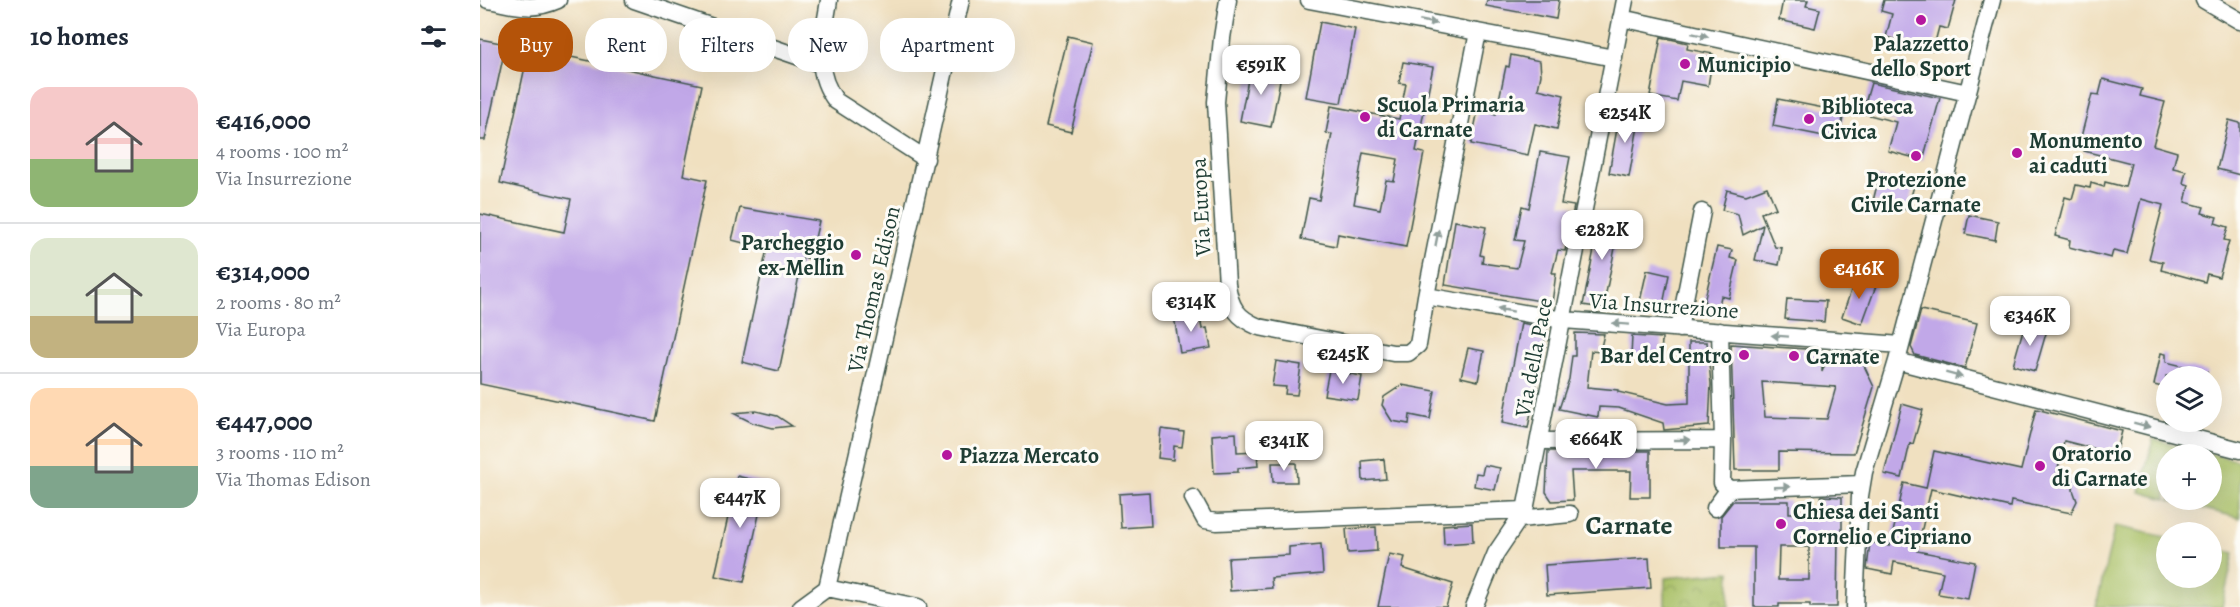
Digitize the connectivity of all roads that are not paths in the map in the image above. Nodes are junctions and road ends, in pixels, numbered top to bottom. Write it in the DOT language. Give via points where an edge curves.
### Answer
graph roads {
  1 [pos="488,0"];
  2 [pos="558,0"];
  3 [pos="634,0"];
  4 [pos="829,0"];
  5 [pos="961,0"];
  6 [pos="1228,0"];
  7 [pos="1309,0"];
  8 [pos="1625,0"];
  9 [pos="1992,0"];
  10 [pos="2204,0"];
  11 [pos="1342,3"];
  12 [pos="826,18"];
  13 [pos="1621,18"];
  14 [pos="2240,21"];
  15 [pos="1478,32"];
  16 [pos="788,53"];
  17 [pos="1614,58"];
  18 [pos="822,72"];
  19 [pos="1968,93"];
  20 [pos="926,159"];
  21 [pos="1702,212"];
  22 [pos="1426,296"];
  23 [pos="1563,320"];
  24 [pos="1679,329"];
  25 [pos="1720,331"];
  26 [pos="1899,353"];
  27 [pos="1723,440"];
  28 [pos="1540,441"];
  29 [pos="2240,450"];
  30 [pos="1861,484"];
  31 [pos="1727,488"];
  32 [pos="1193,498"];
  33 [pos="1715,508"];
  34 [pos="1523,514"];
  35 [pos="1570,514"];
  36 [pos="827,588"];
  37 [pos="801,607"];
  38 [pos="913,607"];
  39 [pos="1474,607"];
  40 [pos="1855,607"];
  1 -- 2 [label="street" via="529,8"];
  3 -- 16 [label="street"];
  4 -- 12 [label="street"];
  5 -- 20 [label="street, Via Thomas Edison"];
  6 -- 22 [label="street, Via Europa" via="1216,102 1227,284 1234,310 1259,327 1401,353 1413,351 1418,345"];
  7 -- 11 [label="street"];
  8 -- 13 [label="street, Via della Pace"];
  9 -- 19 [label="street"];
  10 -- 14 [label="street"];
  11 -- 15 [label="street, one-way"];
  13 -- 17 [label="street, Via della Pace"];
  13 -- 19 [label="street, one-way"];
  15 -- 17 [label="street"];
  22 -- 15 [label="street, one-way"];
  17 -- 23 [label="street, Via della Pace"];
  18 -- 20 [label="street" via="836,101"];
  19 -- 26 [label="street"];
  20 -- 36 [label="street, Via Thomas Edison"];
  21 -- 24 [label="street"];
  23 -- 22 [label="street, Via Insurrezione, one-way"];
  24 -- 23 [label="street, Via Insurrezione, one-way"];
  23 -- 28 [label="street, Via della Pace"];
  24 -- 25 [label="street, Via Insurrezione"];
  26 -- 25 [label="street, Via Insurrezione, one-way"];
  25 -- 27 [label="street"];
  26 -- 29 [label="street, Via Insurrezione, one-way"];
  26 -- 30 [label="street"];
  28 -- 27 [label="street, one-way"];
  27 -- 31 [label="street" via="1722,483"];
  28 -- 34 [label="street, Via della Pace"];
  31 -- 30 [label="street, one-way"];
  30 -- 40 [label="street"];
  31 -- 33 [label="street"];
  32 -- 34 [label="street" via="1205,520 1217,522"];
  34 -- 35 [label="street"];
  34 -- 39 [label="street" via="1496,553"];
  36 -- 37 [label="street"];
  36 -- 38 [label="street"];
}
